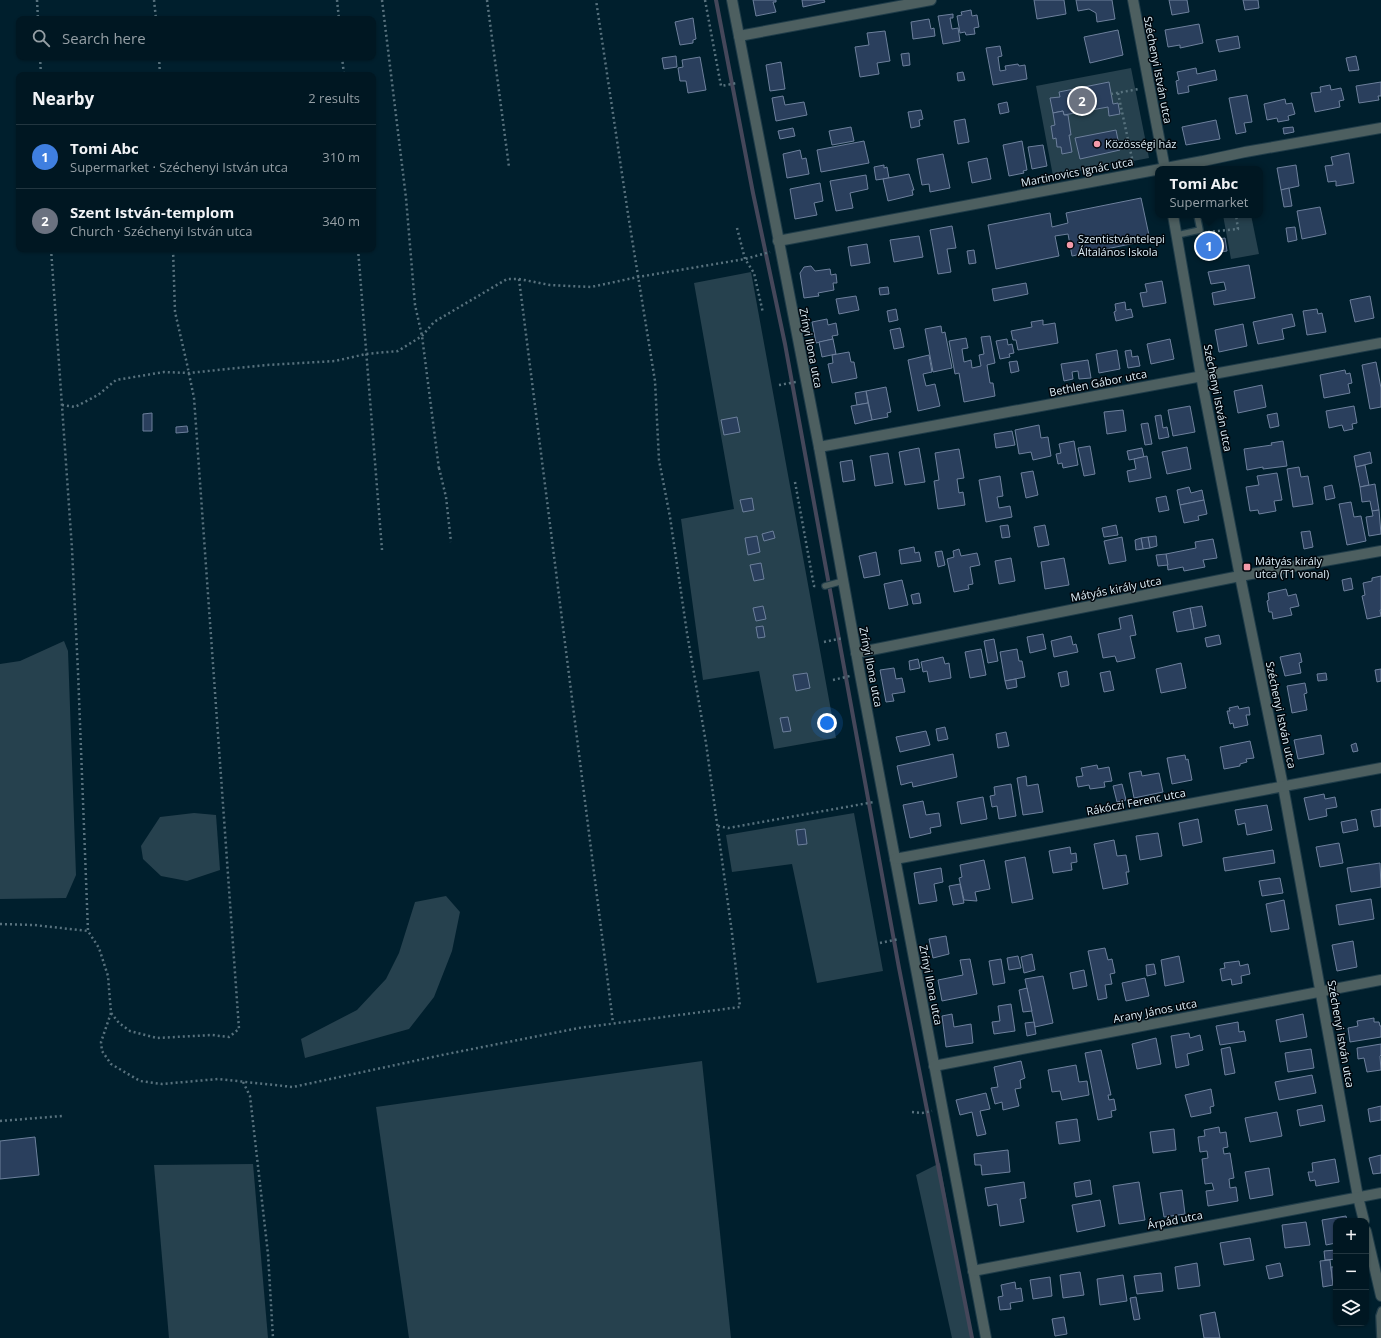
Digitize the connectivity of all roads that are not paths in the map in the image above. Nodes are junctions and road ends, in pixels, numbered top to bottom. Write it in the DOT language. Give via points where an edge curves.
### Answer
graph roads {
  1 [pos="732,0"];
  2 [pos="931,0"];
  3 [pos="1132,0"];
  4 [pos="739,36"];
  5 [pos="1381,128"];
  6 [pos="1202,165"];
  7 [pos="1165,166"];
  8 [pos="1190,166"];
  9 [pos="1155,170"];
  10 [pos="1174,218"];
  11 [pos="1198,218"];
  12 [pos="1177,235"];
  13 [pos="778,241"];
  14 [pos="1381,343"];
  15 [pos="1201,376"];
  16 [pos="818,447"];
  17 [pos="1381,551"];
  18 [pos="1240,576"];
  19 [pos="840,582"];
  20 [pos="825,586"];
  21 [pos="856,653"];
  22 [pos="1381,768"];
  23 [pos="1283,786"];
  24 [pos="895,859"];
  25 [pos="1381,980"];
  26 [pos="1321,991"];
  27 [pos="934,1066"];
  28 [pos="1381,1193"];
  29 [pos="1358,1197"];
  30 [pos="1363,1218"];
  31 [pos="1369,1244"];
  32 [pos="973,1272"];
  33 [pos="1381,1296"];
  34 [pos="1381,1310"];
  35 [pos="986,1338"];
  36 [pos="1380,1338"];
  1 -- 4 [label="street, Zrínyi Ilona utca"];
  2 -- 4 [label="street"];
  3 -- 7 [label="street, Széchenyi István utca"];
  4 -- 13 [label="street, Zrínyi Ilona utca"];
  5 -- 6 [label="street, Martinovics Ignác utca" via="1245,152"];
  6 -- 8 [label="street, Martinovics Ignác utca"];
  9 -- 13 [label="street, Martinovics Ignác utca"];
  10 -- 12 [label="street, Széchenyi István utca"];
  11 -- 12 [label="lane" via="1200,230"];
  12 -- 15 [label="street, Széchenyi István utca"];
  13 -- 16 [label="street, Zrínyi Ilona utca"];
  14 -- 15 [label="street, Bethlen Gábor utca"];
  15 -- 16 [label="street, Bethlen Gábor utca"];
  15 -- 18 [label="street, Széchenyi István utca"];
  16 -- 19 [label="street, Zrínyi Ilona utca"];
  17 -- 18 [label="street, Mátyás király utca"];
  18 -- 21 [label="street, Mátyás király utca"];
  18 -- 23 [label="street, Széchenyi István utca"];
  19 -- 20 [label="lane"];
  19 -- 21 [label="street, Zrínyi Ilona utca"];
  21 -- 24 [label="street, Zrínyi Ilona utca"];
  22 -- 23 [label="street, Rákóczi Ferenc utca"];
  23 -- 24 [label="street, Rákóczi Ferenc utca"];
  23 -- 26 [label="street, Széchenyi István utca"];
  24 -- 27 [label="street, Zrínyi Ilona utca"];
  25 -- 26 [label="street, Arany János utca"];
  26 -- 27 [label="street, Arany János utca"];
  26 -- 29 [label="street, Széchenyi István utca"];
  27 -- 32 [label="street, Zrínyi Ilona utca"];
  28 -- 29 [label="street, Árpád utca"];
  29 -- 30 [label="street, Széchenyi István utca"];
  29 -- 32 [label="street, Árpád utca"];
  31 -- 33 [label="street"];
  32 -- 35 [label="street, Zrínyi Ilona utca"];
  34 -- 36 [label="lane"];
}
